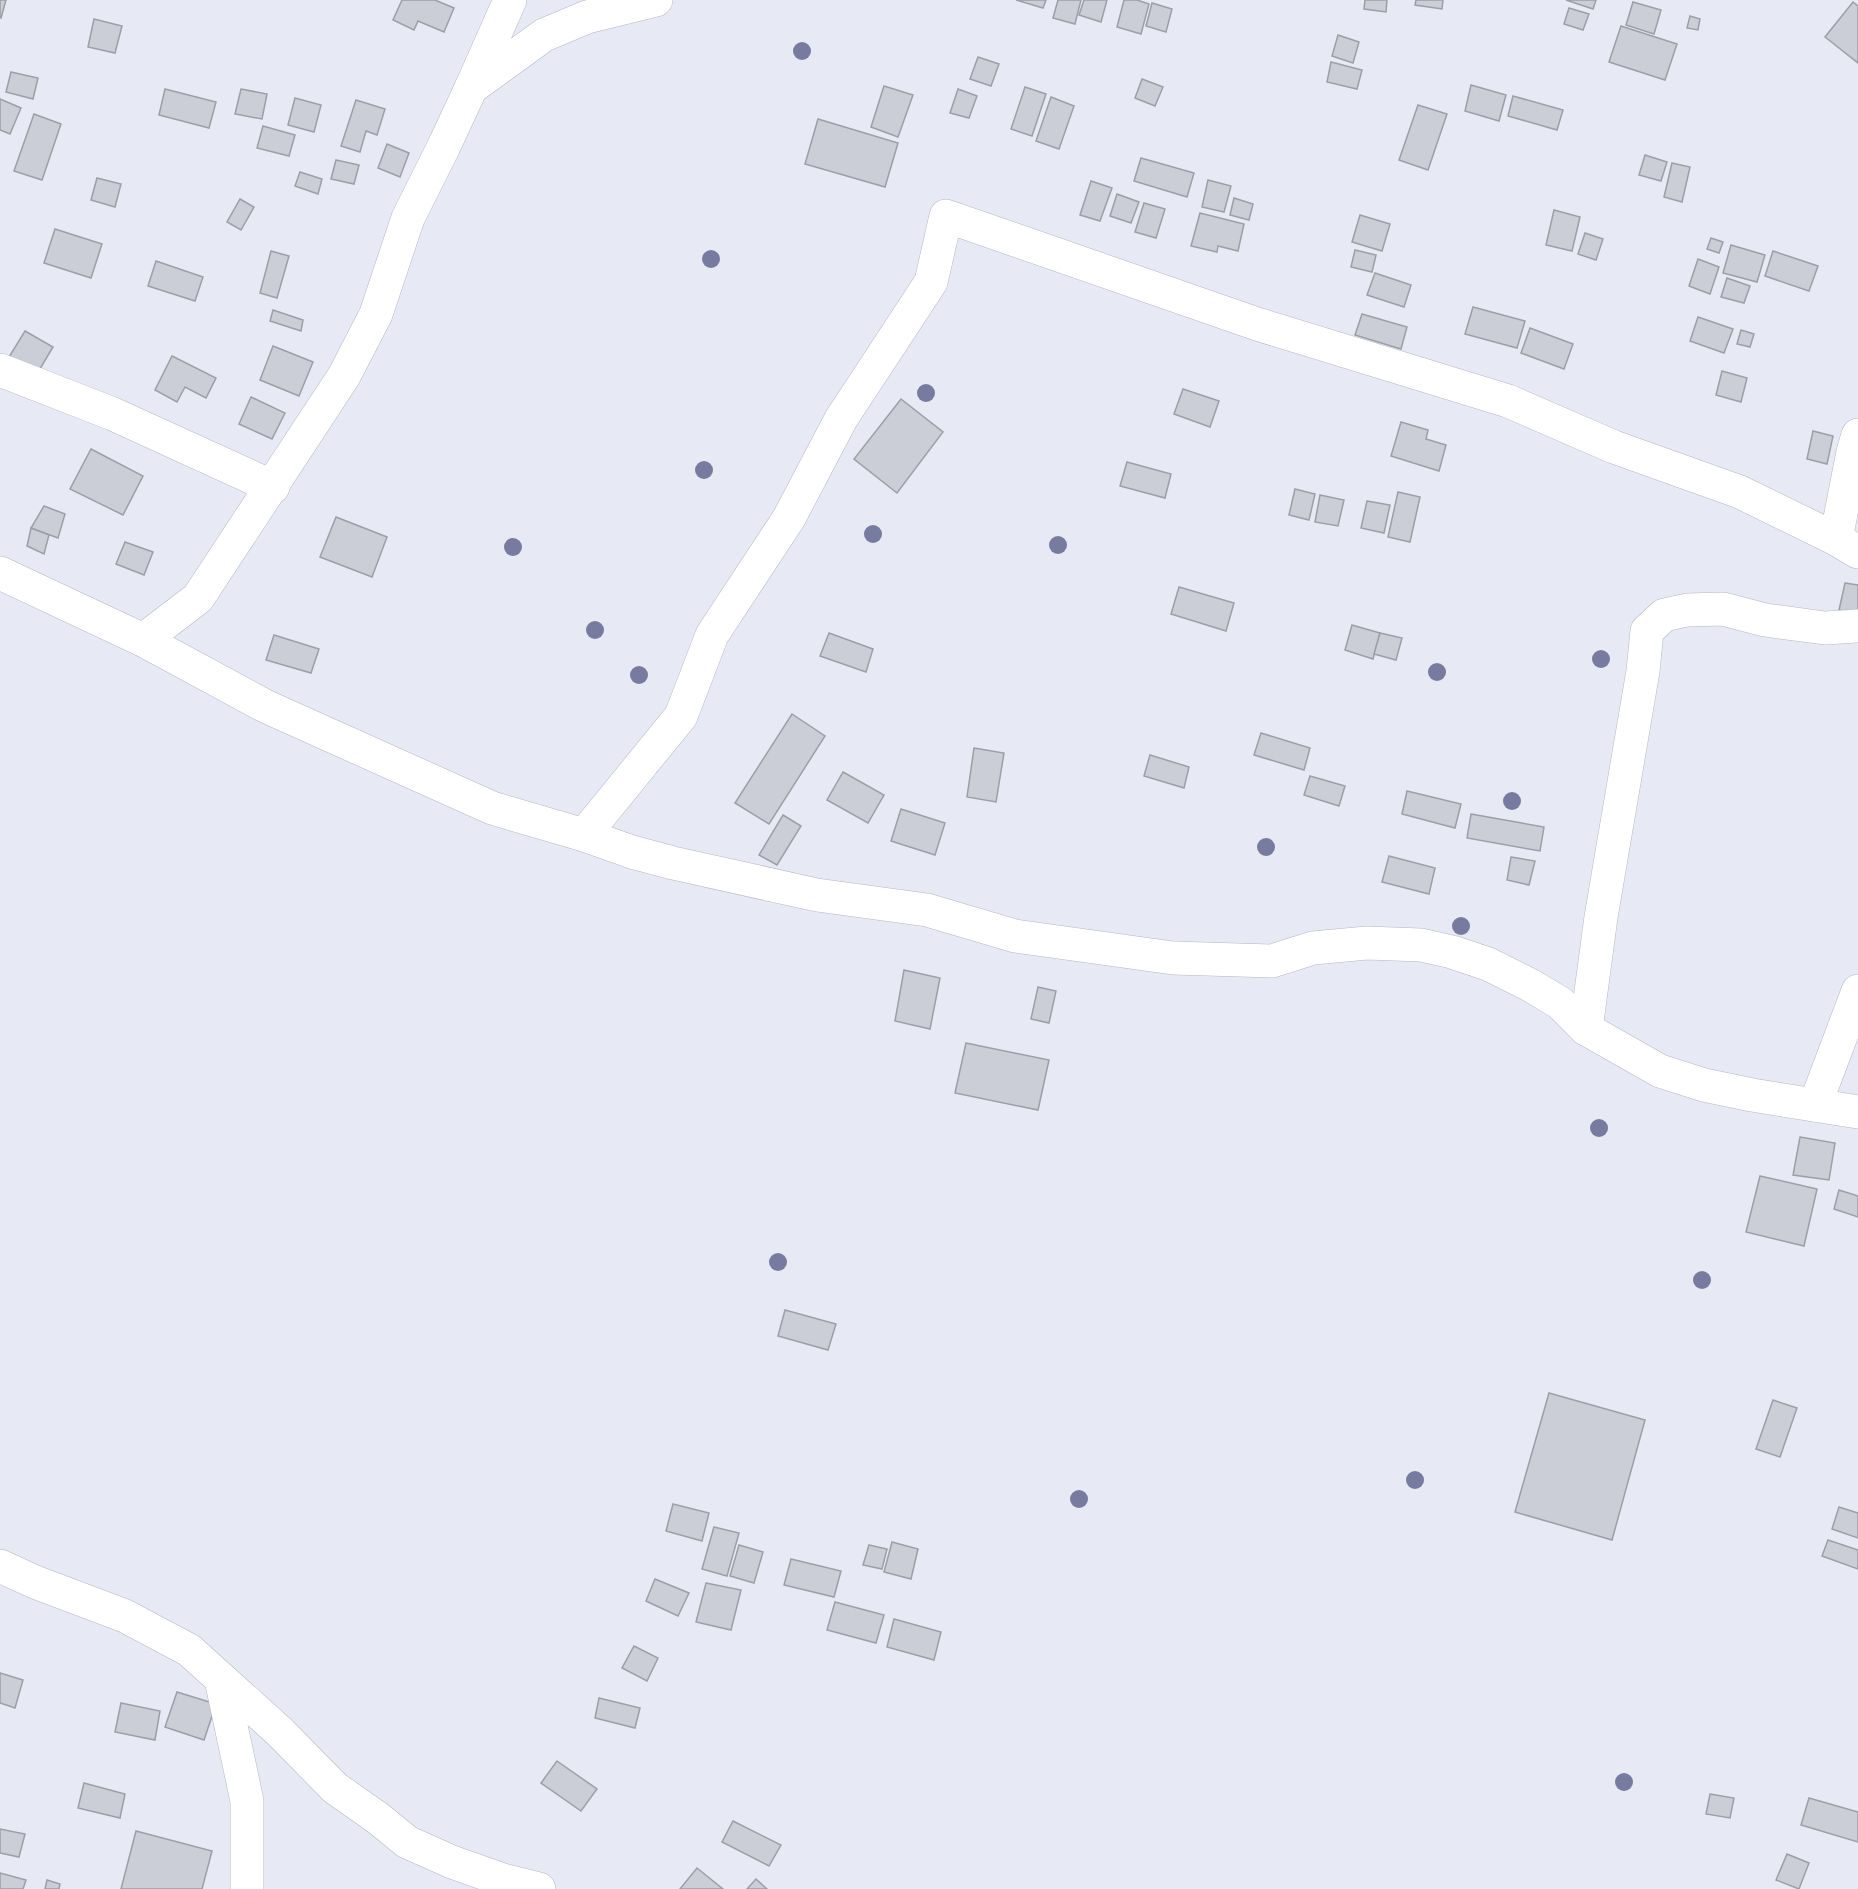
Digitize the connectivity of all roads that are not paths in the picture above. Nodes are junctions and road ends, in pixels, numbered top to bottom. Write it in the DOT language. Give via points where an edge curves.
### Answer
graph roads {
  1 [pos="510,0"];
  2 [pos="656,0"];
  3 [pos="471,88"];
  4 [pos="0,370"];
  5 [pos="1858,435"];
  6 [pos="273,487"];
  7 [pos="1847,545"];
  8 [pos="0,573"];
  9 [pos="1858,626"];
  10 [pos="142,640"];
  11 [pos="584,836"];
  12 [pos="1858,991"];
  13 [pos="1586,1029"];
  14 [pos="1815,1105"];
  15 [pos="1858,1112"];
  16 [pos="0,1566"];
  17 [pos="221,1679"];
  18 [pos="247,1889"];
  19 [pos="539,1889"];
  1 -- 3 [label="street"];
  2 -- 3 [label="street" via="587,17 544,35"];
  3 -- 6 [label="street" via="408,218 376,314 344,376"];
  4 -- 6 [label="street" via="113,414"];
  5 -- 7 [label="street" via="1853,452"];
  6 -- 10 [label="street" via="198,598"];
  7 -- 11 [label="street" via="1740,492 1614,447 1508,401 1257,324 946,216 931,282 841,419 789,518 712,635 681,716"];
  8 -- 10 [label="street"];
  9 -- 13 [label="street" via="1825,628 1722,609 1664,615 1647,631"];
  10 -- 11 [label="street" via="265,706 492,808"];
  11 -- 13 [label="street" via="673,863 817,895 927,910 1015,936 1173,958 1272,961 1313,948 1367,943 1422,945 1488,964 1530,985 1560,1003"];
  12 -- 14 [label="street"];
  13 -- 14 [label="street" via="1660,1071 1704,1085"];
  14 -- 15 [label="street"];
  16 -- 17 [label="street" via="125,1616 189,1650"];
  17 -- 18 [label="street" via="247,1801"];
  17 -- 19 [label="street" via="335,1788 407,1842 452,1862"];
}
